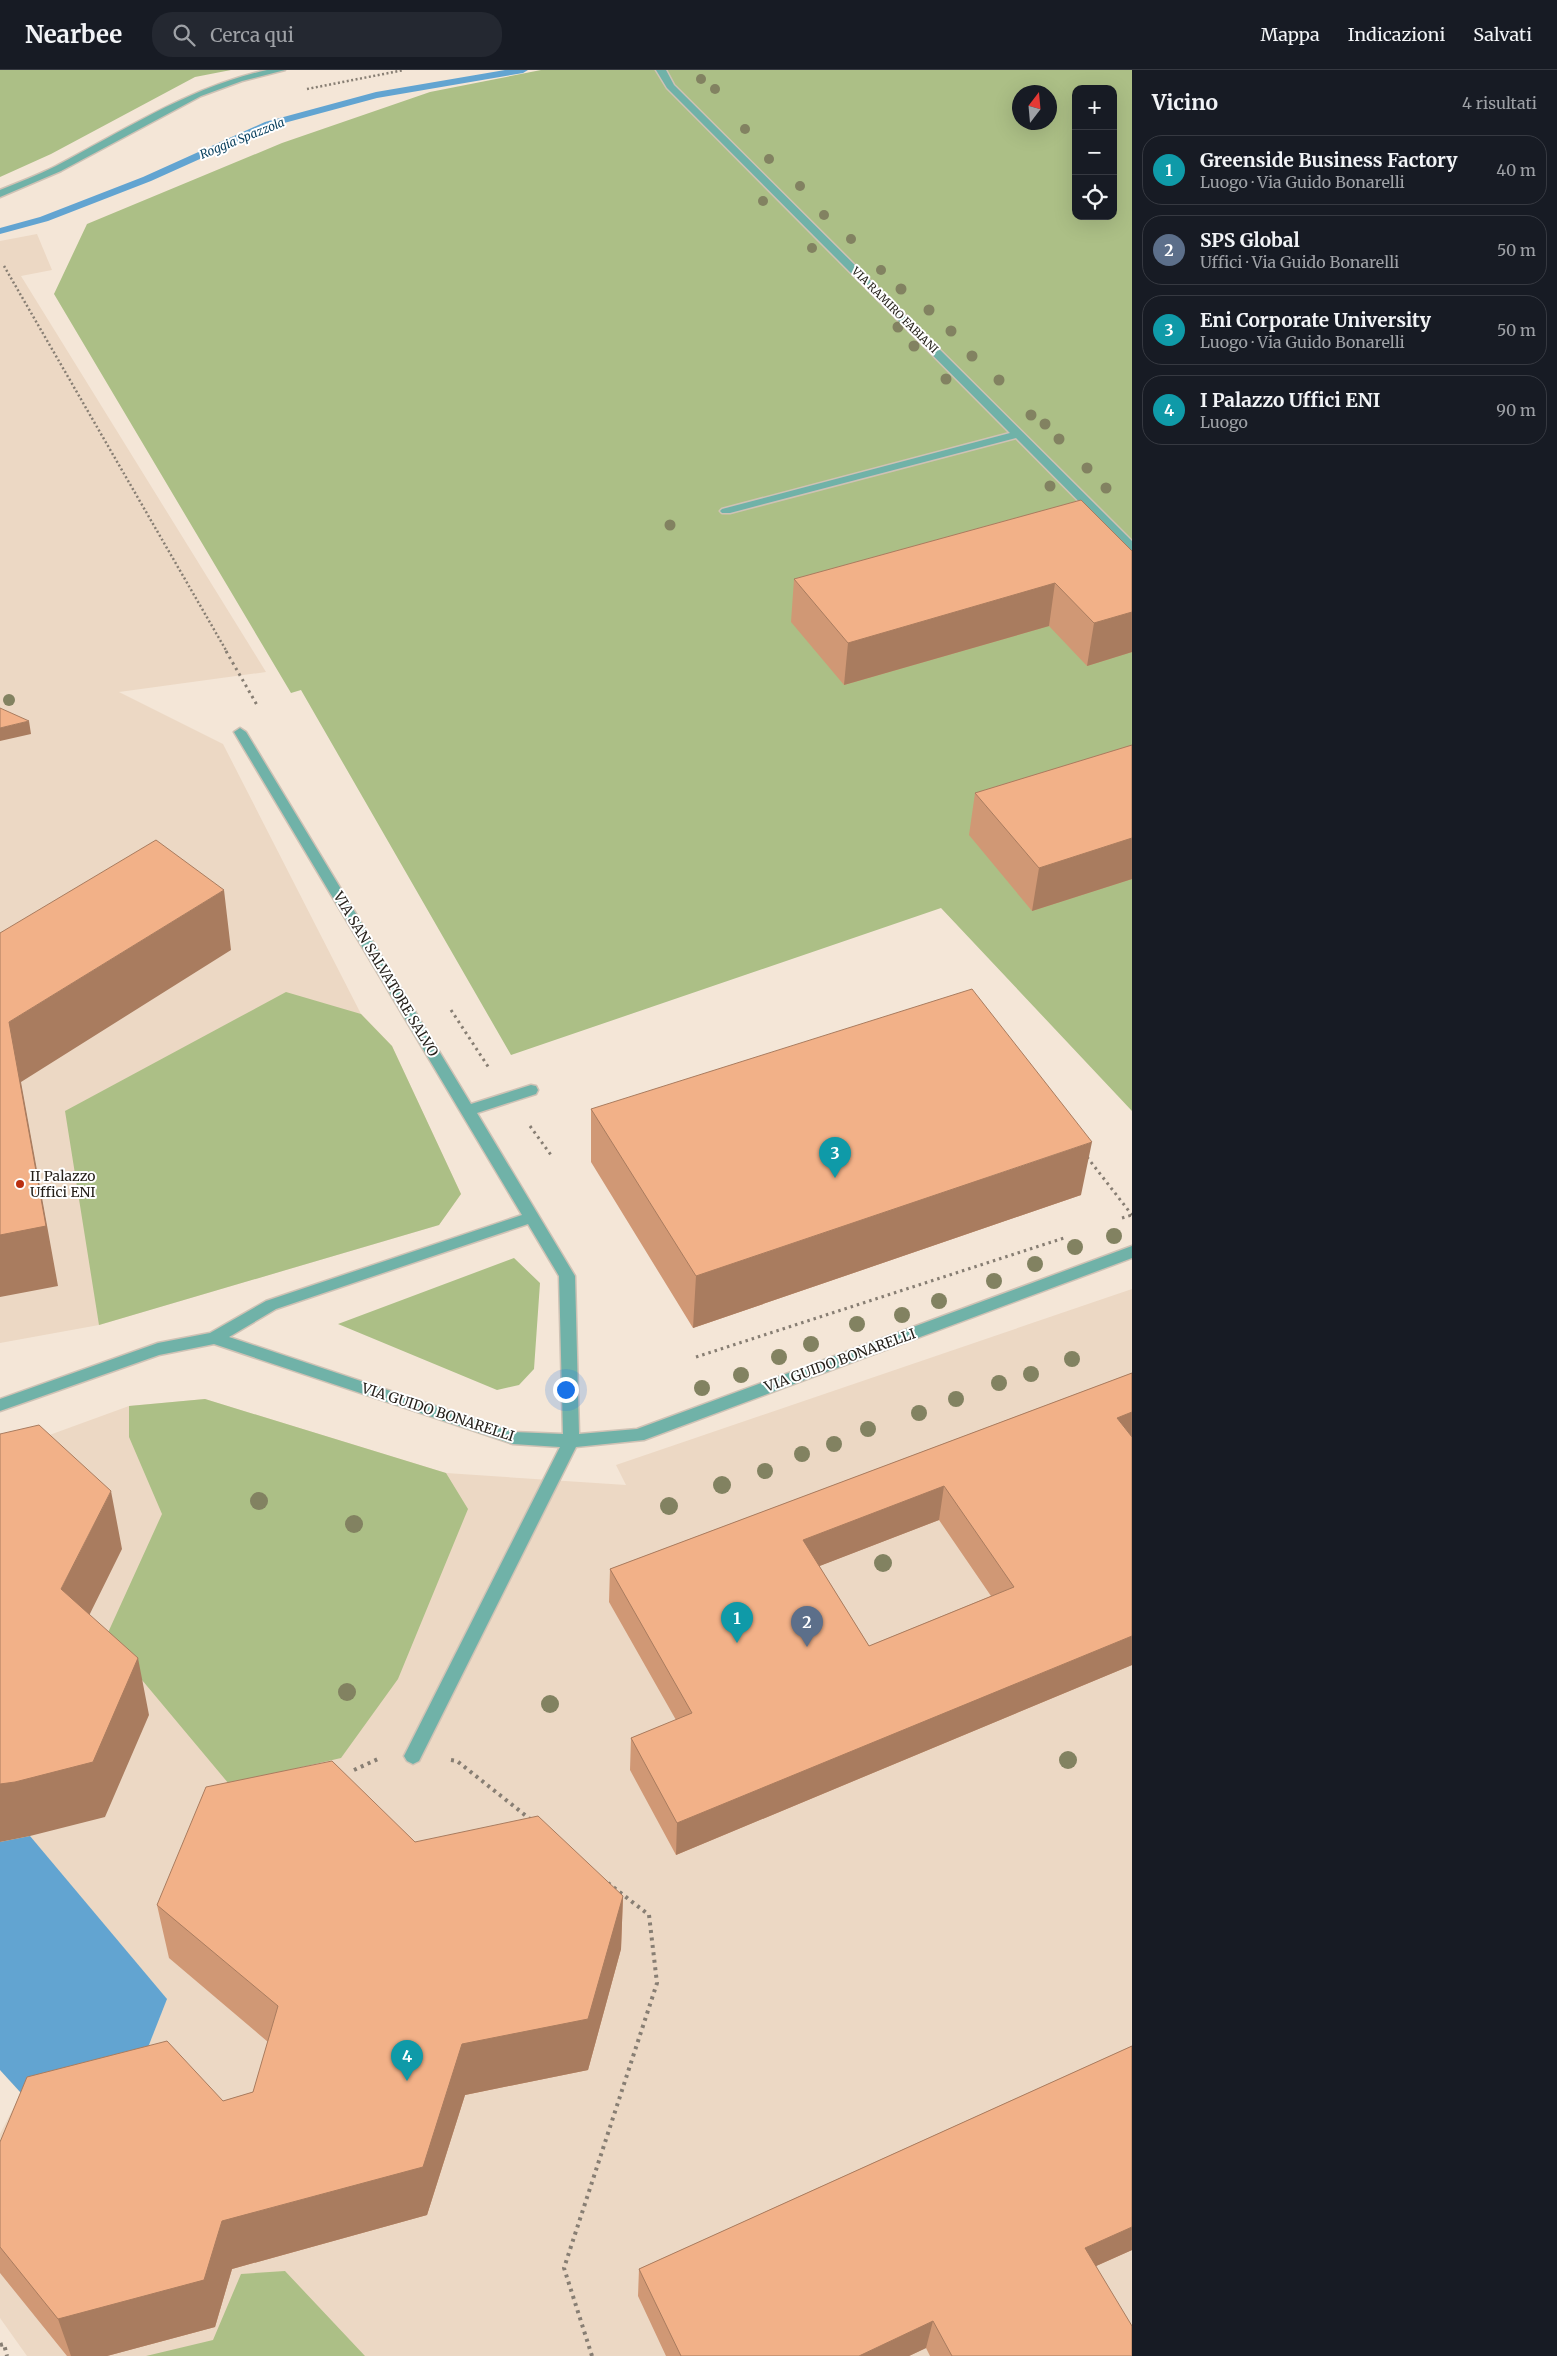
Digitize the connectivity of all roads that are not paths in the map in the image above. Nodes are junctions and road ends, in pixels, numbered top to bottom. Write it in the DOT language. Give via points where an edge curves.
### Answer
graph roads {
  1 [pos="280,70"];
  2 [pos="661,70"];
  3 [pos="0,194"];
  4 [pos="1018,434"];
  5 [pos="726,511"];
  6 [pos="1132,548"];
  7 [pos="240,732"];
  8 [pos="531,1090"];
  9 [pos="468,1111"];
  10 [pos="532,1217"];
  11 [pos="1132,1252"];
  12 [pos="214,1338"];
  13 [pos="0,1405"];
  14 [pos="571,1441"];
  15 [pos="414,1756"];
  1 -- 3 [label="street" via="239,79 198,94 57,169"];
  2 -- 4 [label="street, VIA RAMIRO FABIANI" via="670,86"];
  4 -- 5 [label="street"];
  4 -- 6 [label="street, VIA RAMIRO FABIANI"];
  7 -- 9 [label="street, VIA SAN SALVATORE SALVO"];
  8 -- 9 [label="street"];
  9 -- 10 [label="street, VIA SAN SALVATORE SALVO"];
  10 -- 12 [label="street" via="270,1305"];
  10 -- 14 [label="street, VIA SAN SALVATORE SALVO" via="567,1276"];
  11 -- 14 [label="street, VIA GUIDO BONARELLI" via="638,1435"];
  12 -- 13 [label="street, VIA GUIDO BONARELLI" via="158,1349"];
  12 -- 14 [label="street, VIA GUIDO BONARELLI" via="513,1438"];
  14 -- 15 [label="street"];
}
